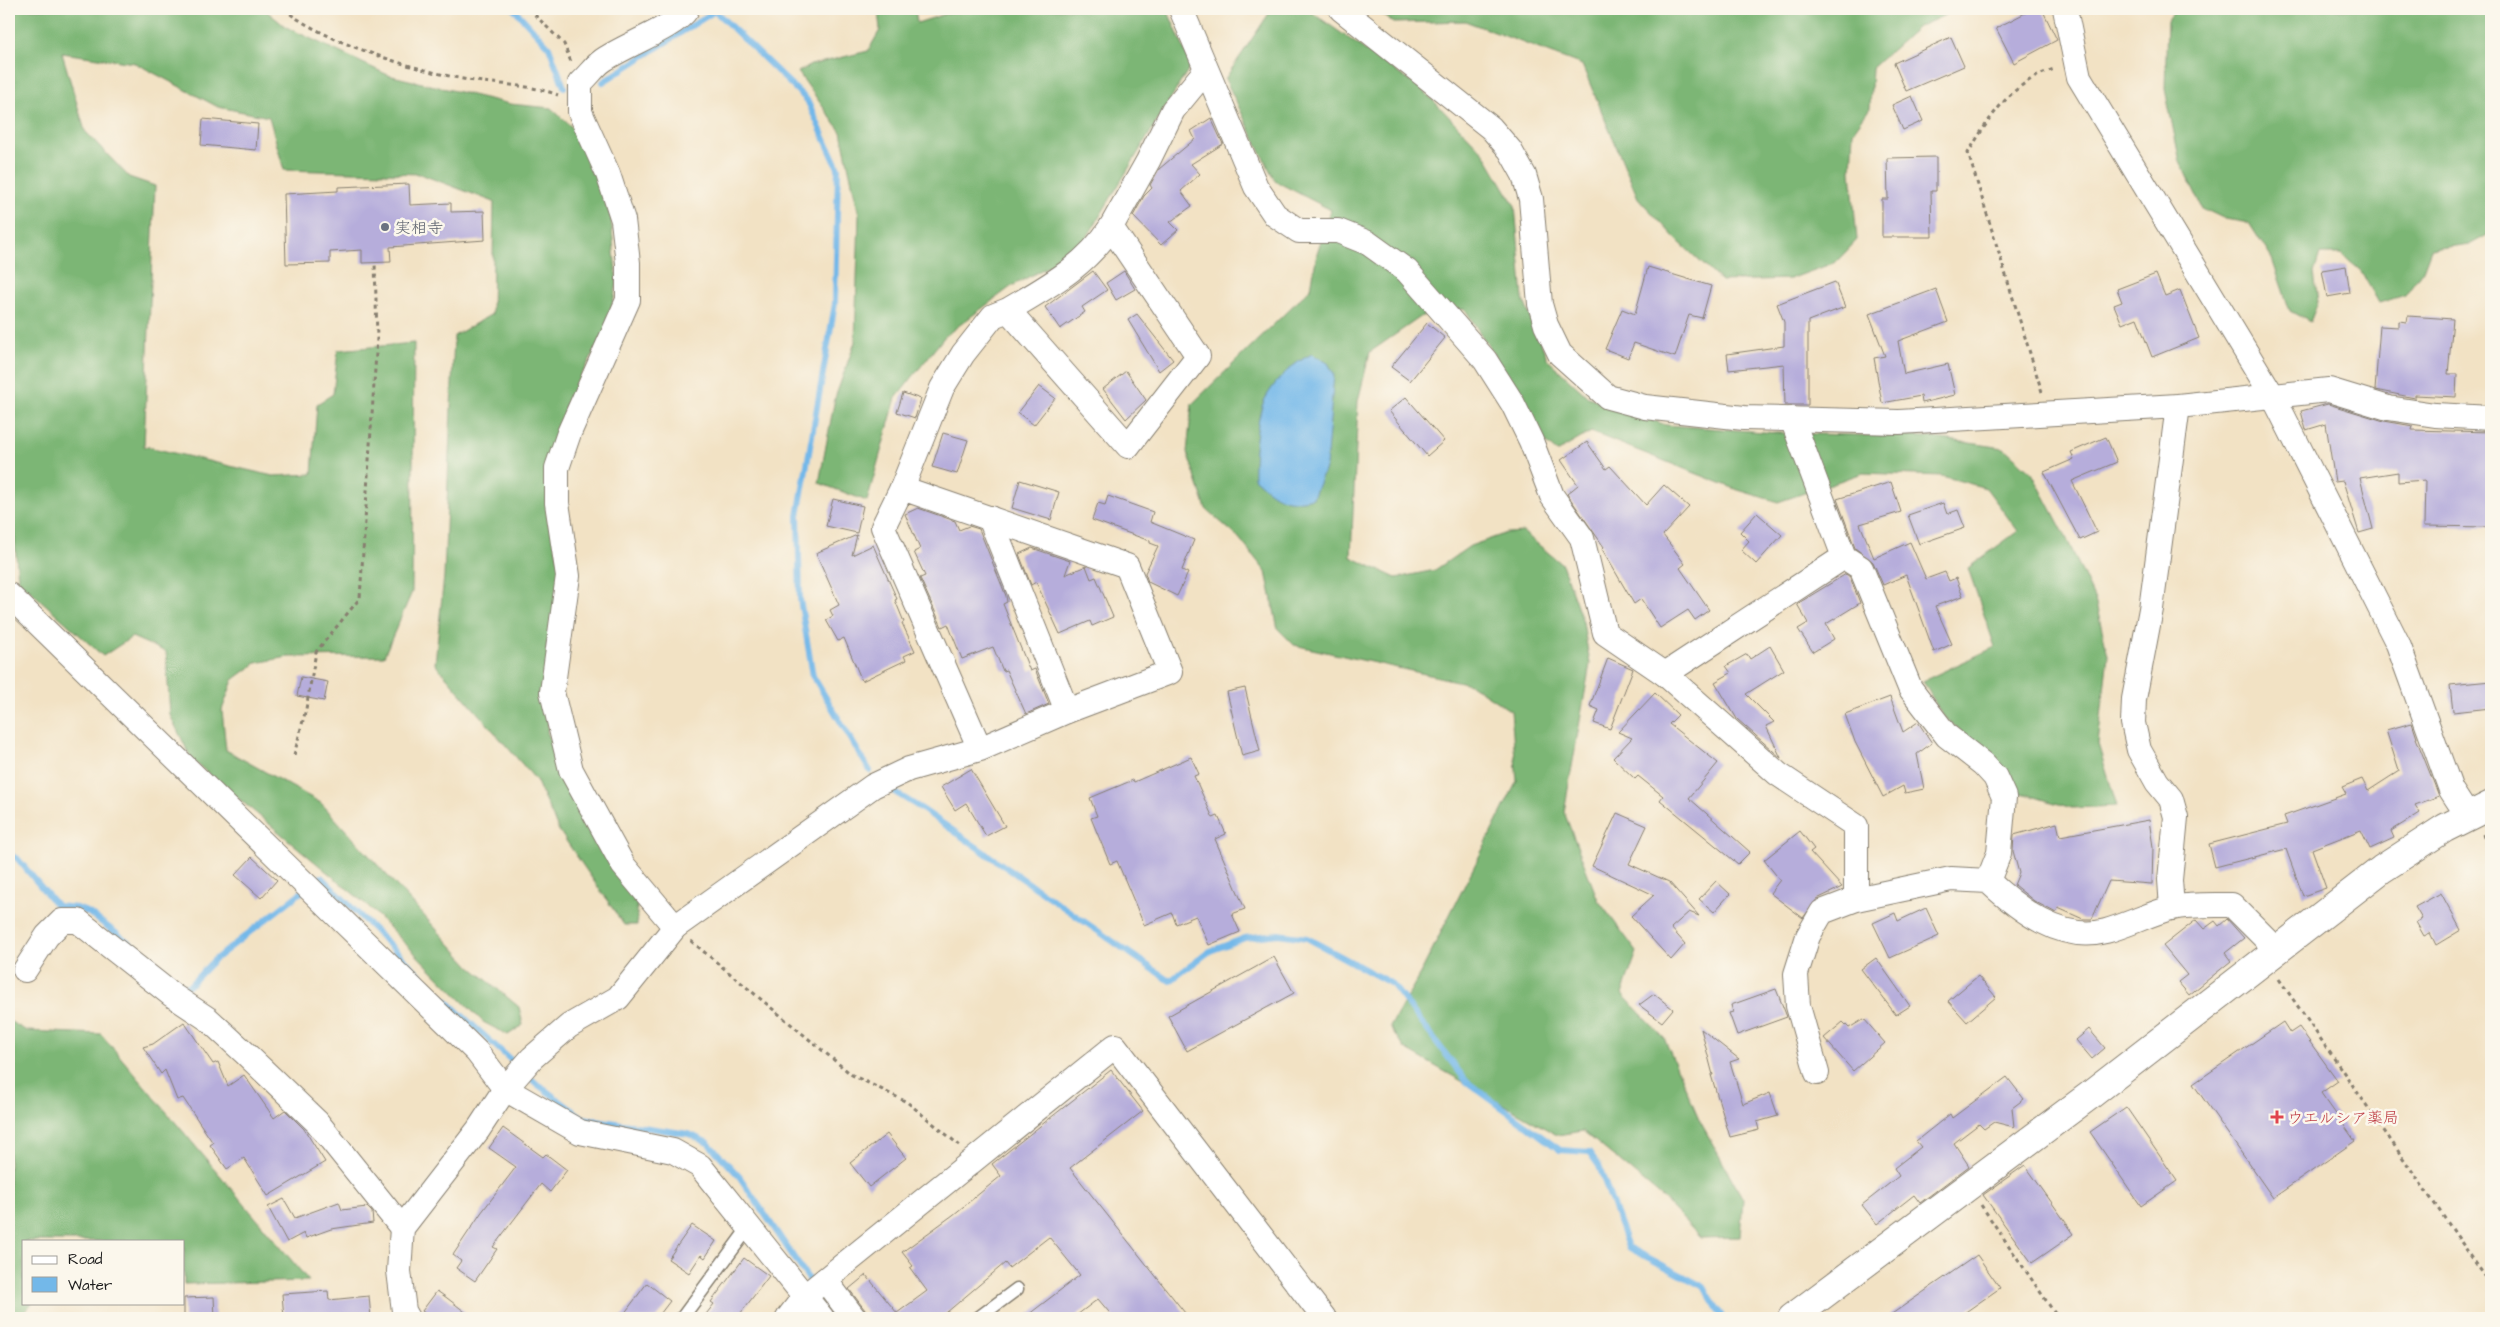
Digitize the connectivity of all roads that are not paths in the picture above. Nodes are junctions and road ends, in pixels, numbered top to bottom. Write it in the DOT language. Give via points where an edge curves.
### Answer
graph roads {
  1 [pos="687,9"];
  2 [pos="1181,9"];
  3 [pos="1341,9"];
  4 [pos="2065,9"];
  5 [pos="1206,70"];
  6 [pos="1111,227"];
  7 [pos="1008,310"];
  8 [pos="2274,398"];
  9 [pos="2178,406"];
  10 [pos="2491,418"];
  11 [pos="1792,419"];
  12 [pos="902,488"];
  13 [pos="990,518"];
  14 [pos="1844,557"];
  15 [pos="9,595"];
  16 [pos="1665,674"];
  17 [pos="1067,711"];
  18 [pos="980,749"];
  19 [pos="2482,809"];
  20 [pos="1988,881"];
  21 [pos="1856,899"];
  22 [pos="2172,908"];
  23 [pos="675,927"];
  24 [pos="2271,955"];
  25 [pos="25,970"];
  26 [pos="1817,1073"];
  27 [pos="511,1083"];
  28 [pos="749,1227"];
  29 [pos="402,1228"];
  30 [pos="815,1288"];
  31 [pos="1017,1289"];
  32 [pos="408,1318"];
  33 [pos="682,1318"];
  34 [pos="788,1318"];
  35 [pos="822,1318"];
  36 [pos="854,1318"];
  37 [pos="978,1318"];
  38 [pos="1324,1318"];
  39 [pos="1792,1318"];
  1 -- 23 [label="street" via="682,17 602,61 580,83 580,112 608,174 623,220 628,300 569,433 557,468 557,503 568,576 552,692 571,770 623,865"];
  2 -- 5 [label="street"];
  3 -- 11 [label="street" via="1491,128 1510,150 1524,175 1531,199 1540,304 1546,325 1560,354 1580,374 1608,397 1645,406 1744,418"];
  4 -- 8 [label="street" via="2079,77"];
  5 -- 6 [label="street" via="1173,110"];
  5 -- 16 [label="street" via="1256,188 1275,215 1299,231 1338,231 1368,243 1407,270 1485,360 1524,426 1552,496 1582,538 1605,633"];
  6 -- 7 [label="street" via="1097,248 1073,270"];
  6 -- 7 [label="street" via="1198,356 1128,446"];
  7 -- 12 [label="street" via="993,316 963,354 942,388"];
  8 -- 9 [label="street"];
  8 -- 10 [label="street" via="2329,390 2388,408"];
  8 -- 19 [label="street" via="2398,644 2451,790 2462,807"];
  9 -- 11 [label="street" via="1899,422"];
  9 -- 22 [label="street" via="2133,723 2139,750 2171,799 2176,817 2170,880"];
  11 -- 14 [label="street"];
  12 -- 13 [label="street"];
  12 -- 18 [label="street" via="883,527"];
  13 -- 17 [label="street"];
  13 -- 17 [label="street" via="1127,566 1170,672"];
  14 -- 16 [label="street"];
  14 -- 20 [label="street" via="1861,568 1910,688 1947,736 1995,777 2004,797 1999,853"];
  15 -- 27 [label="street"];
  16 -- 21 [label="street" via="1778,774 1856,826"];
  17 -- 18 [label="street"];
  18 -- 23 [label="street" via="909,769 873,786"];
  19 -- 24 [label="street" via="2444,828 2382,869"];
  20 -- 21 [label="street" via="1951,879"];
  20 -- 22 [label="street" via="2012,904 2045,924 2079,932 2104,932"];
  21 -- 26 [label="street" via="1822,912 1808,936 1796,974 1798,1006"];
  22 -- 24 [label="street" via="2232,905"];
  23 -- 27 [label="street" via="618,998 569,1026 532,1058"];
  24 -- 39 [label="street"];
  25 -- 29 [label="street" via="47,936 62,921 78,921 208,1020 245,1053 317,1122"];
  27 -- 28 [label="street" via="580,1132 673,1151 700,1166"];
  27 -- 29 [label="street"];
  28 -- 30 [label="street"];
  28 -- 33 [label="lane"];
  29 -- 32 [label="street" via="399,1271 404,1311"];
  30 -- 34 [label="street"];
  30 -- 35 [label="street"];
  30 -- 36 [label="street"];
  30 -- 38 [label="street" via="1115,1046"];
  31 -- 37 [label="lane"];
}
